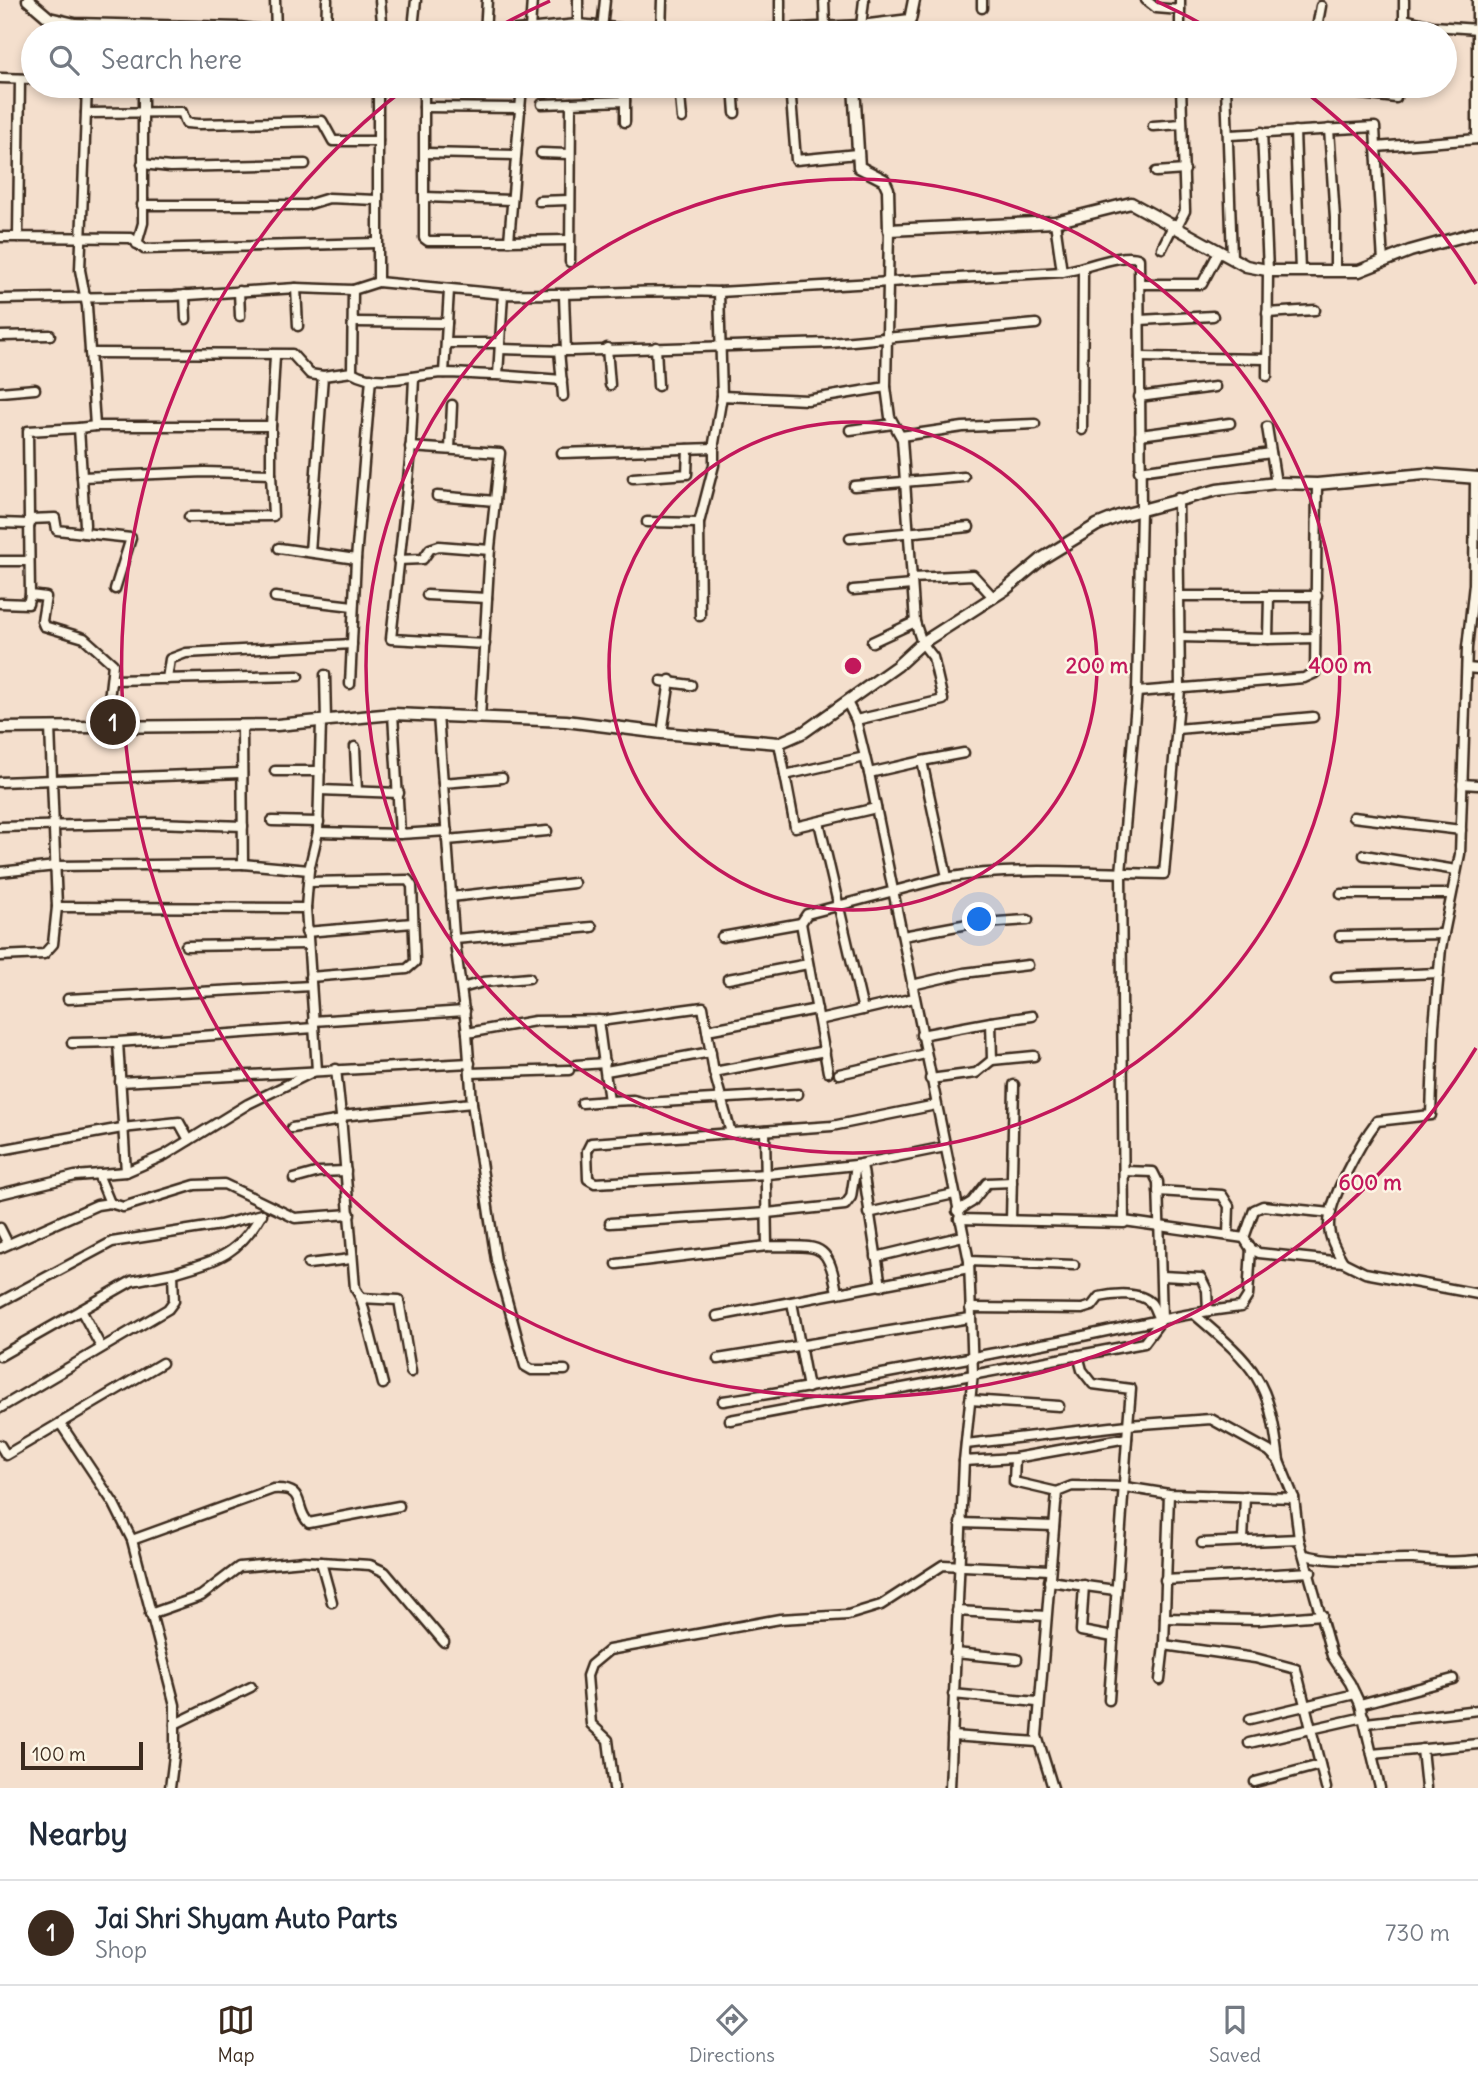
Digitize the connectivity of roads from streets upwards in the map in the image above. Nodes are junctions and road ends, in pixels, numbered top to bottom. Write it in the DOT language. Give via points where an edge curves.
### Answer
graph roads {
  1 [pos="28,0"];
  2 [pos="275,0"];
  3 [pos="327,0"];
  4 [pos="380,0"];
  5 [pos="416,0"];
  6 [pos="487,0"];
  7 [pos="532,0"];
  8 [pos="578,0"];
  9 [pos="605,0"];
  10 [pos="663,0"];
  11 [pos="780,0"];
  12 [pos="824,0"];
  13 [pos="864,0"];
  14 [pos="914,0"];
  15 [pos="1146,0"];
  16 [pos="1180,0"];
  17 [pos="1404,0"];
  18 [pos="1478,0"];
  19 [pos="1321,6"];
  20 [pos="1180,10"];
  21 [pos="414,19"];
  22 [pos="1404,19"];
  23 [pos="60,21"];
  24 [pos="277,21"];
  25 [pos="326,21"];
  26 [pos="382,21"];
  27 [pos="486,21"];
  28 [pos="529,21"];
  29 [pos="578,21"];
  30 [pos="603,21"];
  31 [pos="660,21"];
  32 [pos="780,21"];
  33 [pos="825,21"];
  34 [pos="857,21"];
  35 [pos="904,21"];
  36 [pos="1181,21"];
  37 [pos="1318,21"];
  38 [pos="1412,21"];
  39 [pos="1457,28"];
  40 [pos="1478,29"];
  41 [pos="1477,76"];
  42 [pos="0,78"];
  43 [pos="20,79"];
  44 [pos="87,98"];
  45 [pos="143,98"];
  46 [pos="377,98"];
  47 [pos="424,98"];
  48 [pos="521,98"];
  49 [pos="680,98"];
  50 [pos="734,98"];
  51 [pos="791,98"];
  52 [pos="855,98"];
  53 [pos="1181,98"];
  54 [pos="1227,98"];
  55 [pos="625,101"];
  56 [pos="571,103"];
  57 [pos="542,104"];
  58 [pos="424,107"];
  59 [pos="520,108"];
  60 [pos="143,111"];
  61 [pos="86,113"];
  62 [pos="735,113"];
  63 [pos="682,118"];
  64 [pos="625,122"];
  65 [pos="1182,124"];
  66 [pos="1153,126"];
  67 [pos="1329,129"];
  68 [pos="1295,131"];
  69 [pos="1262,132"];
  70 [pos="1230,135"];
  71 [pos="1478,139"];
  72 [pos="378,141"];
  73 [pos="1376,147"];
  74 [pos="425,153"];
  75 [pos="541,153"];
  76 [pos="569,154"];
  77 [pos="857,154"];
  78 [pos="516,155"];
  79 [pos="142,164"];
  80 [pos="305,164"];
  81 [pos="1185,170"];
  82 [pos="1156,172"];
  83 [pos="425,197"];
  84 [pos="376,200"];
  85 [pos="511,200"];
  86 [pos="569,200"];
  87 [pos="539,201"];
  88 [pos="142,205"];
  89 [pos="1055,222"];
  90 [pos="1175,225"];
  91 [pos="889,230"];
  92 [pos="1478,232"];
  93 [pos="0,237"];
  94 [pos="18,237"];
  95 [pos="79,238"];
  96 [pos="569,240"];
  97 [pos="509,241"];
  98 [pos="377,243"];
  99 [pos="137,244"];
  100 [pos="1162,247"];
  101 [pos="1219,252"];
  102 [pos="1232,258"];
  103 [pos="570,262"];
  104 [pos="1383,262"];
  105 [pos="1083,270"];
  106 [pos="1268,271"];
  107 [pos="1300,271"];
  108 [pos="1335,271"];
  109 [pos="1062,272"];
  110 [pos="378,282"];
  111 [pos="886,284"];
  112 [pos="1140,284"];
  113 [pos="296,288"];
  114 [pos="353,290"];
  115 [pos="449,290"];
  116 [pos="239,291"];
  117 [pos="719,292"];
  118 [pos="503,294"];
  119 [pos="185,295"];
  120 [pos="564,296"];
  121 [pos="86,298"];
  122 [pos="0,299"];
  123 [pos="1315,310"];
  124 [pos="1267,313"];
  125 [pos="240,316"];
  126 [pos="1213,316"];
  127 [pos="186,319"];
  128 [pos="1140,320"];
  129 [pos="355,322"];
  130 [pos="447,323"];
  131 [pos="1036,324"];
  132 [pos="298,326"];
  133 [pos="50,335"];
  134 [pos="0,336"];
  135 [pos="885,337"];
  136 [pos="446,343"];
  137 [pos="500,346"];
  138 [pos="723,346"];
  139 [pos="656,347"];
  140 [pos="607,348"];
  141 [pos="563,351"];
  142 [pos="90,352"];
  143 [pos="275,356"];
  144 [pos="1140,357"];
  145 [pos="1267,359"];
  146 [pos="352,372"];
  147 [pos="444,373"];
  148 [pos="498,375"];
  149 [pos="323,376"];
  150 [pos="1267,376"];
  151 [pos="371,377"];
  152 [pos="414,379"];
  153 [pos="562,380"];
  154 [pos="610,385"];
  155 [pos="658,386"];
  156 [pos="886,387"];
  157 [pos="1215,387"];
  158 [pos="35,389"];
  159 [pos="0,392"];
  160 [pos="563,396"];
  161 [pos="722,396"];
  162 [pos="1139,397"];
  163 [pos="452,405"];
  164 [pos="1230,423"];
  165 [pos="1035,424"];
  166 [pos="892,425"];
  167 [pos="95,426"];
  168 [pos="271,426"];
  169 [pos="1267,427"];
  170 [pos="79,428"];
  171 [pos="850,430"];
  172 [pos="1082,430"];
  173 [pos="1140,435"];
  174 [pos="901,436"];
  175 [pos="410,447"];
  176 [pos="714,448"];
  177 [pos="450,449"];
  178 [pos="688,449"];
  179 [pos="562,453"];
  180 [pos="1271,453"];
  181 [pos="1139,471"];
  182 [pos="271,474"];
  183 [pos="82,477"];
  184 [pos="964,477"];
  185 [pos="633,478"];
  186 [pos="1477,478"];
  187 [pos="905,482"];
  188 [pos="1276,483"];
  189 [pos="1317,484"];
  190 [pos="854,486"];
  191 [pos="437,496"];
  192 [pos="1178,498"];
  193 [pos="495,502"];
  194 [pos="1141,508"];
  195 [pos="189,516"];
  196 [pos="29,522"];
  197 [pos="647,522"];
  198 [pos="0,523"];
  199 [pos="699,523"];
  200 [pos="969,527"];
  201 [pos="84,533"];
  202 [pos="908,533"];
  203 [pos="850,538"];
  204 [pos="279,548"];
  205 [pos="490,550"];
  206 [pos="310,552"];
  207 [pos="356,559"];
  208 [pos="398,560"];
  209 [pos="0,561"];
  210 [pos="29,561"];
  211 [pos="912,582"];
  212 [pos="115,589"];
  213 [pos="853,590"];
  214 [pos="30,595"];
  215 [pos="427,595"];
  216 [pos="1180,596"];
  217 [pos="1269,596"];
  218 [pos="1317,596"];
  219 [pos="275,597"];
  220 [pos="993,597"];
  221 [pos="486,598"];
  222 [pos="0,603"];
  223 [pos="353,606"];
  224 [pos="700,616"];
  225 [pos="915,622"];
  226 [pos="1180,637"];
  227 [pos="1315,638"];
  228 [pos="1268,639"];
  229 [pos="872,642"];
  230 [pos="922,643"];
  231 [pos="352,644"];
  232 [pos="485,644"];
  233 [pos="1467,668"];
  234 [pos="1478,669"];
  235 [pos="298,676"];
  236 [pos="325,676"];
  237 [pos="167,679"];
  238 [pos="113,680"];
  239 [pos="350,684"];
  240 [pos="691,685"];
  241 [pos="1180,690"];
  242 [pos="1137,692"];
  243 [pos="847,702"];
  244 [pos="393,714"];
  245 [pos="438,715"];
  246 [pos="1313,717"];
  247 [pos="480,718"];
  248 [pos="856,720"];
  249 [pos="324,721"];
  250 [pos="106,726"];
  251 [pos="242,726"];
  252 [pos="50,727"];
  253 [pos="0,728"];
  254 [pos="1177,729"];
  255 [pos="662,733"];
  256 [pos="779,743"];
  257 [pos="355,747"];
  258 [pos="964,753"];
  259 [pos="865,757"];
  260 [pos="922,761"];
  261 [pos="275,771"];
  262 [pos="320,771"];
  263 [pos="243,773"];
  264 [pos="869,773"];
  265 [pos="785,775"];
  266 [pos="502,778"];
  267 [pos="51,779"];
  268 [pos="0,782"];
  269 [pos="443,783"];
  270 [pos="1462,784"];
  271 [pos="1478,785"];
  272 [pos="320,790"];
  273 [pos="357,791"];
  274 [pos="399,793"];
  275 [pos="876,808"];
  276 [pos="1353,817"];
  277 [pos="272,821"];
  278 [pos="319,822"];
  279 [pos="819,822"];
  280 [pos="54,826"];
  281 [pos="243,826"];
  282 [pos="0,827"];
  283 [pos="1461,830"];
  284 [pos="547,831"];
  285 [pos="318,832"];
  286 [pos="400,834"];
  287 [pos="447,835"];
  288 [pos="1364,855"];
  289 [pos="243,864"];
  290 [pos="56,866"];
  291 [pos="309,870"];
  292 [pos="1456,870"];
  293 [pos="0,872"];
  294 [pos="1121,873"];
  295 [pos="944,878"];
  296 [pos="309,882"];
  297 [pos="574,883"];
  298 [pos="894,891"];
  299 [pos="1341,894"];
  300 [pos="1451,894"];
  301 [pos="452,898"];
  302 [pos="839,904"];
  303 [pos="57,907"];
  304 [pos="306,908"];
  305 [pos="1028,920"];
  306 [pos="413,923"];
  307 [pos="802,923"];
  308 [pos="592,927"];
  309 [pos="306,932"];
  310 [pos="1444,934"];
  311 [pos="902,936"];
  312 [pos="1340,936"];
  313 [pos="722,937"];
  314 [pos="454,939"];
  315 [pos="307,944"];
  316 [pos="186,946"];
  317 [pos="0,956"];
  318 [pos="808,964"];
  319 [pos="1028,965"];
  320 [pos="1439,973"];
  321 [pos="1336,976"];
  322 [pos="528,978"];
  323 [pos="728,979"];
  324 [pos="311,981"];
  325 [pos="912,985"];
  326 [pos="462,988"];
  327 [pos="68,999"];
  328 [pos="914,999"];
  329 [pos="817,1009"];
  330 [pos="863,1010"];
  331 [pos="465,1011"];
  332 [pos="1032,1016"];
  333 [pos="598,1020"];
  334 [pos="819,1020"];
  335 [pos="991,1021"];
  336 [pos="314,1024"];
  337 [pos="708,1030"];
  338 [pos="467,1033"];
  339 [pos="922,1035"];
  340 [pos="118,1042"];
  341 [pos="72,1043"];
  342 [pos="825,1051"];
  343 [pos="711,1052"];
  344 [pos="925,1054"];
  345 [pos="1034,1056"];
  346 [pos="992,1060"];
  347 [pos="470,1063"];
  348 [pos="605,1067"];
  349 [pos="336,1069"];
  350 [pos="317,1070"];
  351 [pos="714,1072"];
  352 [pos="828,1072"];
  353 [pos="470,1073"];
  354 [pos="839,1074"];
  355 [pos="930,1080"];
  356 [pos="120,1082"];
  357 [pos="1014,1085"];
  358 [pos="799,1094"];
  359 [pos="719,1100"];
  360 [pos="609,1101"];
  361 [pos="472,1103"];
  362 [pos="582,1103"];
  363 [pos="936,1105"];
  364 [pos="341,1118"];
  365 [pos="122,1128"];
  366 [pos="292,1128"];
  367 [pos="765,1131"];
  368 [pos="731,1133"];
  369 [pos="189,1140"];
  370 [pos="945,1147"];
  371 [pos="0,1150"];
  372 [pos="859,1164"];
  373 [pos="346,1171"];
  374 [pos="1125,1171"];
  375 [pos="126,1172"];
  376 [pos="99,1174"];
  377 [pos="768,1174"];
  378 [pos="294,1179"];
  379 [pos="1012,1182"];
  380 [pos="1158,1191"];
  381 [pos="0,1194"];
  382 [pos="954,1194"];
  383 [pos="110,1203"];
  384 [pos="271,1206"];
  385 [pos="767,1213"];
  386 [pos="867,1213"];
  387 [pos="1331,1213"];
  388 [pos="350,1214"];
  389 [pos="261,1215"];
  390 [pos="958,1215"];
  391 [pos="1011,1220"];
  392 [pos="1124,1221"];
  393 [pos="610,1223"];
  394 [pos="1157,1225"];
  395 [pos="0,1228"];
  396 [pos="1228,1235"];
  397 [pos="963,1236"];
  398 [pos="1244,1238"];
  399 [pos="4,1246"];
  400 [pos="767,1246"];
  401 [pos="1251,1249"];
  402 [pos="876,1257"];
  403 [pos="351,1259"];
  404 [pos="1343,1262"];
  405 [pos="308,1264"];
  406 [pos="617,1264"];
  407 [pos="969,1265"];
  408 [pos="1074,1265"];
  409 [pos="173,1273"];
  410 [pos="1161,1276"];
  411 [pos="881,1286"];
  412 [pos="837,1293"];
  413 [pos="1478,1294"];
  414 [pos="361,1298"];
  415 [pos="0,1302"];
  416 [pos="792,1302"];
  417 [pos="81,1310"];
  418 [pos="1208,1311"];
  419 [pos="970,1313"];
  420 [pos="1194,1314"];
  421 [pos="717,1316"];
  422 [pos="1160,1319"];
  423 [pos="801,1346"];
  424 [pos="101,1347"];
  425 [pos="1078,1355"];
  426 [pos="0,1356"];
  427 [pos="970,1356"];
  428 [pos="718,1359"];
  429 [pos="162,1363"];
  430 [pos="565,1370"];
  431 [pos="411,1372"];
  432 [pos="973,1373"];
  433 [pos="383,1384"];
  434 [pos="808,1388"];
  435 [pos="970,1400"];
  436 [pos="723,1401"];
  437 [pos="1059,1406"];
  438 [pos="0,1408"];
  439 [pos="730,1420"];
  440 [pos="60,1423"];
  441 [pos="1128,1425"];
  442 [pos="1127,1438"];
  443 [pos="966,1444"];
  444 [pos="0,1445"];
  445 [pos="1015,1458"];
  446 [pos="964,1461"];
  447 [pos="1279,1461"];
  448 [pos="1125,1487"];
  449 [pos="1057,1492"];
  450 [pos="1169,1494"];
  451 [pos="1245,1496"];
  452 [pos="1294,1498"];
  453 [pos="399,1506"];
  454 [pos="960,1523"];
  455 [pos="1054,1526"];
  456 [pos="1300,1539"];
  457 [pos="132,1540"];
  458 [pos="1243,1541"];
  459 [pos="1202,1543"];
  460 [pos="1305,1555"];
  461 [pos="1478,1560"];
  462 [pos="321,1562"];
  463 [pos="958,1564"];
  464 [pos="1050,1570"];
  465 [pos="1311,1572"];
  466 [pos="1165,1580"];
  467 [pos="1049,1581"];
  468 [pos="1084,1586"];
  469 [pos="1115,1590"];
  470 [pos="332,1602"];
  471 [pos="957,1611"];
  472 [pos="150,1614"];
  473 [pos="1322,1615"];
  474 [pos="1046,1616"];
  475 [pos="1165,1618"];
  476 [pos="1113,1637"];
  477 [pos="444,1642"];
  478 [pos="1164,1645"];
  479 [pos="955,1654"];
  480 [pos="1017,1659"];
  481 [pos="1453,1679"];
  482 [pos="1160,1680"];
  483 [pos="251,1687"];
  484 [pos="953,1694"];
  485 [pos="1355,1694"];
  486 [pos="1109,1700"];
  487 [pos="1037,1702"];
  488 [pos="1306,1704"];
  489 [pos="1360,1704"];
  490 [pos="1478,1710"];
  491 [pos="1250,1719"];
  492 [pos="1365,1720"];
  493 [pos="175,1724"];
  494 [pos="1311,1728"];
  495 [pos="952,1736"];
  496 [pos="1038,1742"];
  497 [pos="1249,1743"];
  498 [pos="1478,1744"];
  499 [pos="1422,1749"];
  500 [pos="1372,1754"];
  501 [pos="1320,1765"];
  502 [pos="1255,1782"];
  503 [pos="170,1788"];
  504 [pos="614,1788"];
  505 [pos="950,1788"];
  506 [pos="1053,1788"];
  507 [pos="1326,1788"];
  508 [pos="1380,1788"];
  509 [pos="1426,1788"];
  1 -- 23 [label="street"];
  2 -- 24 [label="street"];
  3 -- 25 [label="street"];
  4 -- 26 [label="street"];
  5 -- 21 [label="street"];
  6 -- 27 [label="street"];
  7 -- 28 [label="street"];
  8 -- 29 [label="street"];
  9 -- 30 [label="street"];
  10 -- 31 [label="street"];
  11 -- 32 [label="street"];
  12 -- 33 [label="street"];
  13 -- 34 [label="street"];
  14 -- 35 [label="street" via="910,20"];
  15 -- 20 [label="street" via="1156,8"];
  16 -- 20 [label="street"];
  17 -- 22 [label="street"];
  18 -- 40 [label="street"];
  19 -- 37 [label="street"];
  20 -- 36 [label="street"];
  22 -- 38 [label="street"];
  39 -- 40 [label="street"];
  40 -- 41 [label="street"];
  41 -- 71 [label="street"];
  42 -- 43 [label="street"];
  43 -- 94 [label="street"];
  44 -- 61 [label="street"];
  45 -- 60 [label="street"];
  46 -- 72 [label="street"];
  47 -- 58 [label="street"];
  48 -- 59 [label="street"];
  49 -- 63 [label="street"];
  50 -- 62 [label="street"];
  51 -- 77 [label="street" via="796,160"];
  52 -- 77 [label="street"];
  53 -- 65 [label="street"];
  54 -- 70 [label="street"];
  55 -- 56 [label="street"];
  55 -- 64 [label="street"];
  56 -- 57 [label="street"];
  56 -- 76 [label="street"];
  58 -- 59 [label="street"];
  58 -- 74 [label="street"];
  59 -- 78 [label="street"];
  60 -- 61 [label="street"];
  60 -- 72 [label="street" via="182,112 186,122 199,124 322,121 333,141"];
  60 -- 79 [label="street"];
  61 -- 95 [label="street"];
  65 -- 66 [label="street"];
  65 -- 81 [label="street"];
  67 -- 68 [label="street"];
  67 -- 73 [label="street" via="1375,127"];
  67 -- 108 [label="street"];
  68 -- 69 [label="street"];
  68 -- 107 [label="street"];
  69 -- 70 [label="street"];
  69 -- 106 [label="street"];
  70 -- 102 [label="street"];
  71 -- 73 [label="street"];
  72 -- 84 [label="street"];
  73 -- 104 [label="street"];
  74 -- 78 [label="street"];
  74 -- 83 [label="street"];
  75 -- 76 [label="street"];
  76 -- 86 [label="street"];
  77 -- 91 [label="street" via="859,167 877,174 888,190"];
  78 -- 85 [label="street"];
  79 -- 80 [label="street"];
  79 -- 88 [label="street"];
  81 -- 82 [label="street"];
  81 -- 90 [label="street" via="1185,211"];
  83 -- 85 [label="street"];
  83 -- 97 [label="street" via="425,240"];
  84 -- 88 [label="street" via="330,198 306,205"];
  84 -- 98 [label="street"];
  85 -- 97 [label="street"];
  86 -- 87 [label="street"];
  86 -- 96 [label="street"];
  88 -- 99 [label="street"];
  89 -- 90 [label="street" via="1131,203"];
  89 -- 91 [label="street"];
  89 -- 109 [label="street"];
  90 -- 100 [label="street"];
  90 -- 101 [label="street"];
  91 -- 111 [label="street"];
  92 -- 104 [label="street"];
  93 -- 94 [label="street"];
  94 -- 95 [label="street"];
  95 -- 99 [label="street" via="131,238"];
  95 -- 121 [label="street"];
  96 -- 97 [label="street"];
  96 -- 103 [label="street"];
  98 -- 99 [label="street" via="144,249"];
  98 -- 110 [label="street"];
  101 -- 102 [label="street"];
  101 -- 112 [label="street" via="1202,284"];
  102 -- 106 [label="street"];
  104 -- 108 [label="street" via="1359,271"];
  105 -- 109 [label="street"];
  105 -- 112 [label="street" via="1135,256"];
  105 -- 172 [label="street"];
  106 -- 107 [label="street"];
  106 -- 124 [label="street"];
  107 -- 108 [label="street"];
  109 -- 111 [label="street"];
  110 -- 114 [label="street"];
  110 -- 115 [label="street"];
  111 -- 117 [label="street"];
  111 -- 135 [label="street"];
  112 -- 128 [label="street"];
  113 -- 114 [label="street"];
  113 -- 116 [label="street"];
  113 -- 132 [label="street"];
  114 -- 129 [label="street"];
  115 -- 118 [label="street"];
  115 -- 130 [label="street"];
  116 -- 119 [label="street"];
  116 -- 125 [label="street"];
  117 -- 120 [label="street"];
  117 -- 138 [label="street"];
  118 -- 120 [label="street"];
  118 -- 137 [label="street"];
  119 -- 121 [label="street"];
  119 -- 127 [label="street"];
  120 -- 141 [label="street"];
  121 -- 122 [label="street"];
  121 -- 142 [label="street"];
  123 -- 124 [label="street"];
  124 -- 145 [label="street"];
  126 -- 128 [label="street"];
  128 -- 144 [label="street"];
  129 -- 130 [label="street"];
  129 -- 146 [label="street"];
  130 -- 136 [label="street"];
  131 -- 135 [label="street"];
  133 -- 134 [label="street"];
  135 -- 138 [label="street"];
  135 -- 156 [label="street"];
  136 -- 137 [label="street"];
  136 -- 147 [label="street"];
  137 -- 141 [label="street"];
  137 -- 148 [label="street"];
  138 -- 139 [label="street"];
  138 -- 161 [label="street"];
  139 -- 140 [label="street"];
  139 -- 155 [label="street"];
  140 -- 141 [label="street"];
  140 -- 154 [label="street"];
  141 -- 153 [label="street"];
  142 -- 143 [label="street"];
  142 -- 167 [label="street"];
  143 -- 149 [label="street" via="292,354 310,374"];
  143 -- 168 [label="street"];
  144 -- 145 [label="street"];
  144 -- 162 [label="street"];
  145 -- 150 [label="street"];
  146 -- 149 [label="street"];
  146 -- 151 [label="street"];
  147 -- 148 [label="street"];
  147 -- 152 [label="street"];
  148 -- 153 [label="street"];
  149 -- 206 [label="street"];
  151 -- 152 [label="street"];
  151 -- 207 [label="street"];
  152 -- 175 [label="street"];
  153 -- 160 [label="street"];
  156 -- 161 [label="street" via="807,400"];
  156 -- 166 [label="street"];
  157 -- 162 [label="street"];
  158 -- 159 [label="street"];
  161 -- 176 [label="street"];
  162 -- 173 [label="street"];
  163 -- 177 [label="street"];
  164 -- 173 [label="street"];
  165 -- 174 [label="street"];
  166 -- 171 [label="street"];
  166 -- 174 [label="street"];
  167 -- 168 [label="street"];
  167 -- 170 [label="street"];
  168 -- 182 [label="street"];
  169 -- 180 [label="street"];
  170 -- 183 [label="street"];
  170 -- 196 [label="street" via="28,431"];
  173 -- 181 [label="street"];
  174 -- 187 [label="street"];
  175 -- 177 [label="street"];
  175 -- 208 [label="street"];
  176 -- 178 [label="street"];
  176 -- 199 [label="street"];
  177 -- 193 [label="street" via="500,453"];
  178 -- 179 [label="street"];
  178 -- 185 [label="street" via="687,474"];
  180 -- 181 [label="street"];
  180 -- 188 [label="street"];
  181 -- 194 [label="street"];
  182 -- 183 [label="street"];
  182 -- 195 [label="street" via="273,516"];
  183 -- 201 [label="street"];
  184 -- 187 [label="street"];
  186 -- 189 [label="street" via="1425,474"];
  186 -- 233 [label="street"];
  187 -- 190 [label="street"];
  187 -- 202 [label="street"];
  188 -- 189 [label="street"];
  188 -- 192 [label="street"];
  189 -- 218 [label="street"];
  191 -- 193 [label="street"];
  192 -- 194 [label="street"];
  192 -- 216 [label="street"];
  193 -- 205 [label="street"];
  194 -- 220 [label="street" via="1074,538"];
  194 -- 242 [label="street"];
  196 -- 198 [label="street"];
  196 -- 201 [label="street" via="55,518 59,532"];
  196 -- 210 [label="street"];
  197 -- 199 [label="street"];
  199 -- 224 [label="street"];
  200 -- 202 [label="street"];
  201 -- 212 [label="street" via="131,538"];
  202 -- 203 [label="street"];
  202 -- 211 [label="street"];
  204 -- 206 [label="street"];
  205 -- 208 [label="street" via="439,546 419,561"];
  205 -- 221 [label="street"];
  206 -- 207 [label="street"];
  207 -- 223 [label="street"];
  208 -- 232 [label="street" via="391,639"];
  209 -- 210 [label="street"];
  210 -- 214 [label="street"];
  211 -- 213 [label="street"];
  211 -- 220 [label="street" via="973,575"];
  211 -- 225 [label="street"];
  214 -- 222 [label="street" via="28,604"];
  214 -- 238 [label="street" via="46,597 42,624 84,638 113,664"];
  215 -- 221 [label="street"];
  216 -- 217 [label="street"];
  216 -- 226 [label="street"];
  217 -- 218 [label="street"];
  217 -- 228 [label="street"];
  218 -- 227 [label="street"];
  219 -- 223 [label="street"];
  220 -- 230 [label="street"];
  221 -- 232 [label="street"];
  223 -- 231 [label="street"];
  225 -- 229 [label="street"];
  225 -- 230 [label="street"];
  226 -- 228 [label="street"];
  226 -- 241 [label="street"];
  227 -- 228 [label="street"];
  227 -- 241 [label="street" via="1316,665 1311,677"];
  230 -- 243 [label="street"];
  230 -- 248 [label="street" via="933,657 943,700"];
  231 -- 237 [label="street" via="186,653 170,659"];
  231 -- 239 [label="street"];
  232 -- 247 [label="street"];
  233 -- 234 [label="street"];
  233 -- 270 [label="street"];
  235 -- 237 [label="street"];
  236 -- 249 [label="street"];
  237 -- 238 [label="street"];
  238 -- 250 [label="street"];
  240 -- 255 [label="street" via="667,681"];
  241 -- 242 [label="street"];
  241 -- 254 [label="street"];
  242 -- 294 [label="street"];
  243 -- 248 [label="street"];
  243 -- 256 [label="street"];
  244 -- 245 [label="street"];
  244 -- 249 [label="street"];
  244 -- 274 [label="street"];
  245 -- 247 [label="street"];
  245 -- 269 [label="street"];
  246 -- 254 [label="street"];
  247 -- 255 [label="street" via="566,720"];
  248 -- 259 [label="street"];
  249 -- 251 [label="street"];
  249 -- 262 [label="street"];
  250 -- 251 [label="street"];
  250 -- 252 [label="street"];
  251 -- 263 [label="street"];
  252 -- 253 [label="street"];
  252 -- 267 [label="street"];
  254 -- 294 [label="street" via="1164,874"];
  255 -- 256 [label="street"];
  256 -- 265 [label="street"];
  257 -- 273 [label="street"];
  258 -- 260 [label="street"];
  259 -- 264 [label="street"];
  259 -- 265 [label="street"];
  260 -- 264 [label="street"];
  260 -- 295 [label="street"];
  261 -- 262 [label="street"];
  262 -- 272 [label="street"];
  263 -- 267 [label="street"];
  263 -- 281 [label="street"];
  264 -- 275 [label="street"];
  265 -- 279 [label="street" via="794,827"];
  266 -- 269 [label="street"];
  267 -- 268 [label="street"];
  267 -- 280 [label="street"];
  269 -- 287 [label="street"];
  270 -- 271 [label="street"];
  270 -- 283 [label="street"];
  272 -- 273 [label="street"];
  272 -- 278 [label="street"];
  273 -- 274 [label="street"];
  274 -- 286 [label="street"];
  275 -- 279 [label="street"];
  275 -- 298 [label="street"];
  276 -- 283 [label="street"];
  277 -- 278 [label="street"];
  278 -- 285 [label="street"];
  279 -- 302 [label="street"];
  280 -- 281 [label="street"];
  280 -- 282 [label="street"];
  280 -- 290 [label="street"];
  281 -- 289 [label="street"];
  283 -- 292 [label="street"];
  284 -- 287 [label="street"];
  285 -- 286 [label="street"];
  285 -- 291 [label="street"];
  286 -- 287 [label="street"];
  287 -- 301 [label="street"];
  288 -- 292 [label="street"];
  289 -- 290 [label="street"];
  289 -- 291 [label="street"];
  290 -- 293 [label="street"];
  290 -- 303 [label="street"];
  291 -- 296 [label="street"];
  292 -- 300 [label="street"];
  294 -- 295 [label="street" via="1060,870"];
  294 -- 374 [label="street"];
  295 -- 298 [label="street"];
  296 -- 304 [label="street"];
  296 -- 306 [label="street" via="408,880"];
  297 -- 301 [label="street"];
  298 -- 302 [label="street"];
  298 -- 311 [label="street"];
  299 -- 300 [label="street"];
  300 -- 310 [label="street"];
  301 -- 314 [label="street"];
  302 -- 307 [label="street" via="807,914"];
  302 -- 330 [label="street"];
  303 -- 304 [label="street"];
  303 -- 317 [label="street" via="49,950"];
  304 -- 309 [label="street"];
  305 -- 311 [label="street" via="968,923"];
  306 -- 309 [label="street"];
  306 -- 324 [label="street" via="415,962 411,968"];
  307 -- 313 [label="street"];
  307 -- 318 [label="street"];
  308 -- 314 [label="street"];
  309 -- 315 [label="street"];
  310 -- 312 [label="street"];
  310 -- 320 [label="street"];
  311 -- 325 [label="street"];
  314 -- 326 [label="street"];
  315 -- 316 [label="street"];
  315 -- 324 [label="street"];
  318 -- 323 [label="street"];
  318 -- 329 [label="street"];
  319 -- 325 [label="street"];
  320 -- 321 [label="street"];
  320 -- 387 [label="street" via="1431,1115 1377,1121 1360,1144"];
  322 -- 326 [label="street"];
  324 -- 327 [label="street"];
  324 -- 336 [label="street"];
  325 -- 328 [label="street"];
  326 -- 331 [label="street"];
  328 -- 330 [label="street"];
  328 -- 339 [label="street"];
  329 -- 334 [label="street"];
  329 -- 337 [label="street"];
  330 -- 334 [label="street"];
  331 -- 336 [label="street"];
  331 -- 338 [label="street"];
  332 -- 335 [label="street"];
  333 -- 337 [label="street" via="703,1007"];
  333 -- 338 [label="street" via="535,1021"];
  333 -- 348 [label="street"];
  334 -- 342 [label="street"];
  335 -- 339 [label="street"];
  335 -- 346 [label="street"];
  336 -- 340 [label="street"];
  336 -- 350 [label="street"];
  337 -- 343 [label="street"];
  338 -- 347 [label="street"];
  339 -- 344 [label="street"];
  340 -- 341 [label="street"];
  340 -- 356 [label="street"];
  342 -- 351 [label="street"];
  342 -- 352 [label="street"];
  343 -- 348 [label="street"];
  343 -- 351 [label="street"];
  344 -- 354 [label="street"];
  344 -- 355 [label="street"];
  345 -- 346 [label="street"];
  346 -- 355 [label="street" via="976,1073"];
  347 -- 349 [label="street"];
  347 -- 353 [label="street"];
  348 -- 353 [label="street"];
  348 -- 360 [label="street"];
  349 -- 350 [label="street"];
  349 -- 364 [label="street"];
  350 -- 356 [label="street"];
  350 -- 369 [label="street"];
  351 -- 359 [label="street"];
  353 -- 361 [label="street"];
  355 -- 363 [label="street"];
  356 -- 365 [label="street"];
  357 -- 379 [label="street"];
  358 -- 359 [label="street"];
  359 -- 360 [label="street"];
  359 -- 368 [label="street"];
  360 -- 362 [label="street"];
  361 -- 364 [label="street"];
  361 -- 430 [label="street" via="496,1261 524,1362 531,1370"];
  363 -- 367 [label="street" via="832,1126"];
  363 -- 370 [label="street"];
  364 -- 366 [label="street"];
  364 -- 373 [label="street"];
  365 -- 369 [label="street" via="179,1122"];
  365 -- 371 [label="street"];
  365 -- 375 [label="street"];
  367 -- 368 [label="street"];
  367 -- 377 [label="street"];
  368 -- 377 [label="street" via="591,1143 588,1179 595,1183"];
  369 -- 375 [label="street"];
  370 -- 372 [label="street"];
  370 -- 382 [label="street"];
  372 -- 377 [label="street"];
  372 -- 385 [label="street" via="845,1205"];
  372 -- 386 [label="street"];
  373 -- 378 [label="street"];
  373 -- 388 [label="street"];
  374 -- 380 [label="street" via="1153,1172"];
  374 -- 392 [label="street"];
  375 -- 376 [label="street"];
  376 -- 381 [label="street"];
  376 -- 383 [label="street"];
  377 -- 385 [label="street"];
  379 -- 390 [label="street" via="987,1183"];
  379 -- 391 [label="street"];
  380 -- 394 [label="street"];
  380 -- 396 [label="street" via="1222,1195 1228,1199"];
  382 -- 386 [label="street"];
  382 -- 390 [label="street"];
  383 -- 384 [label="street" via="123,1207 195,1185 224,1184"];
  383 -- 399 [label="street"];
  384 -- 388 [label="street" via="296,1218"];
  384 -- 389 [label="street"];
  385 -- 393 [label="street"];
  385 -- 400 [label="street"];
  386 -- 402 [label="street"];
  387 -- 398 [label="street" via="1263,1206 1254,1210"];
  387 -- 404 [label="street" via="1331,1235"];
  388 -- 403 [label="street"];
  389 -- 409 [label="street" via="236,1250"];
  389 -- 415 [label="street" via="112,1242"];
  390 -- 391 [label="street"];
  390 -- 397 [label="street"];
  391 -- 392 [label="street"];
  392 -- 394 [label="street"];
  394 -- 396 [label="street"];
  394 -- 410 [label="street"];
  395 -- 399 [label="street"];
  396 -- 398 [label="street"];
  397 -- 402 [label="street"];
  397 -- 407 [label="street"];
  398 -- 401 [label="street"];
  400 -- 406 [label="street"];
  400 -- 412 [label="street" via="822,1250 832,1263"];
  401 -- 404 [label="street"];
  401 -- 418 [label="street" via="1246,1302 1241,1307"];
  402 -- 411 [label="street"];
  403 -- 405 [label="street"];
  403 -- 414 [label="street"];
  404 -- 413 [label="street" via="1365,1273"];
  407 -- 408 [label="street"];
  407 -- 411 [label="street"];
  407 -- 419 [label="street"];
  409 -- 417 [label="street" via="132,1281"];
  409 -- 424 [label="street" via="174,1301 168,1309"];
  410 -- 418 [label="street" via="1201,1278"];
  410 -- 422 [label="street"];
  411 -- 412 [label="street"];
  412 -- 416 [label="street"];
  414 -- 431 [label="street" via="399,1300"];
  414 -- 433 [label="street"];
  416 -- 421 [label="street"];
  416 -- 423 [label="street"];
  417 -- 424 [label="street"];
  417 -- 426 [label="street"];
  418 -- 420 [label="street"];
  419 -- 422 [label="street" via="1083,1309 1099,1297 1126,1295 1151,1303"];
  419 -- 423 [label="street"];
  419 -- 427 [label="street"];
  420 -- 422 [label="street"];
  420 -- 447 [label="street" via="1242,1355 1257,1375 1271,1403"];
  422 -- 425 [label="street" via="1144,1343"];
  422 -- 427 [label="street"];
  423 -- 428 [label="street"];
  423 -- 434 [label="street"];
  424 -- 438 [label="street"];
  425 -- 432 [label="street"];
  425 -- 441 [label="street" via="1093,1384 1132,1389"];
  427 -- 432 [label="street"];
  427 -- 434 [label="street"];
  429 -- 440 [label="street"];
  432 -- 435 [label="street"];
  432 -- 439 [label="street"];
  434 -- 436 [label="street"];
  435 -- 437 [label="street"];
  435 -- 443 [label="street"];
  440 -- 444 [label="street" via="6,1455"];
  440 -- 457 [label="street" via="114,1504"];
  441 -- 442 [label="street"];
  441 -- 443 [label="street"];
  441 -- 447 [label="street" via="1211,1419"];
  442 -- 445 [label="street"];
  442 -- 448 [label="street"];
  443 -- 446 [label="street"];
  445 -- 446 [label="street"];
  445 -- 449 [label="street" via="1014,1482"];
  446 -- 454 [label="street"];
  447 -- 452 [label="street"];
  448 -- 449 [label="street" via="1072,1486"];
  448 -- 450 [label="street"];
  448 -- 469 [label="street"];
  449 -- 455 [label="street"];
  450 -- 451 [label="street"];
  450 -- 466 [label="street"];
  451 -- 452 [label="street"];
  451 -- 458 [label="street"];
  452 -- 456 [label="street"];
  453 -- 457 [label="street" via="309,1523 298,1496 273,1489"];
  454 -- 455 [label="street"];
  454 -- 463 [label="street"];
  455 -- 464 [label="street"];
  456 -- 458 [label="street"];
  456 -- 460 [label="street"];
  457 -- 472 [label="street"];
  458 -- 459 [label="street"];
  460 -- 461 [label="street" via="1325,1560 1414,1559 1446,1564"];
  460 -- 465 [label="street"];
  462 -- 470 [label="street"];
  462 -- 472 [label="street" via="239,1567 201,1596"];
  462 -- 477 [label="street" via="370,1565 385,1572"];
  463 -- 464 [label="street"];
  463 -- 471 [label="street"];
  463 -- 504 [label="street" via="932,1570 881,1605 848,1615 780,1619 609,1650 587,1676 591,1724 608,1740"];
  464 -- 467 [label="street"];
  465 -- 466 [label="street"];
  465 -- 473 [label="street"];
  466 -- 475 [label="street"];
  467 -- 468 [label="street"];
  467 -- 474 [label="street"];
  468 -- 469 [label="street"];
  468 -- 476 [label="street" via="1081,1631"];
  469 -- 476 [label="street"];
  471 -- 474 [label="street"];
  471 -- 479 [label="street"];
  472 -- 493 [label="street" via="175,1705"];
  473 -- 475 [label="street" via="1258,1620"];
  473 -- 485 [label="street" via="1332,1656"];
  474 -- 487 [label="street"];
  475 -- 478 [label="street"];
  476 -- 486 [label="street"];
  478 -- 482 [label="street"];
  478 -- 488 [label="street" via="1293,1667"];
  479 -- 480 [label="street"];
  479 -- 484 [label="street"];
  481 -- 489 [label="street"];
  483 -- 493 [label="street"];
  484 -- 487 [label="street"];
  484 -- 495 [label="street"];
  485 -- 488 [label="street"];
  485 -- 489 [label="street"];
  487 -- 496 [label="street"];
  488 -- 491 [label="street"];
  488 -- 494 [label="street"];
  489 -- 492 [label="street"];
  490 -- 492 [label="street"];
  492 -- 494 [label="street"];
  492 -- 500 [label="street"];
  493 -- 503 [label="street"];
  494 -- 497 [label="street"];
  494 -- 501 [label="street"];
  495 -- 496 [label="street"];
  495 -- 505 [label="street"];
  496 -- 506 [label="street"];
  498 -- 499 [label="street"];
  499 -- 500 [label="street"];
  499 -- 509 [label="street"];
  500 -- 508 [label="street"];
  501 -- 502 [label="street"];
  501 -- 507 [label="street"];
}
